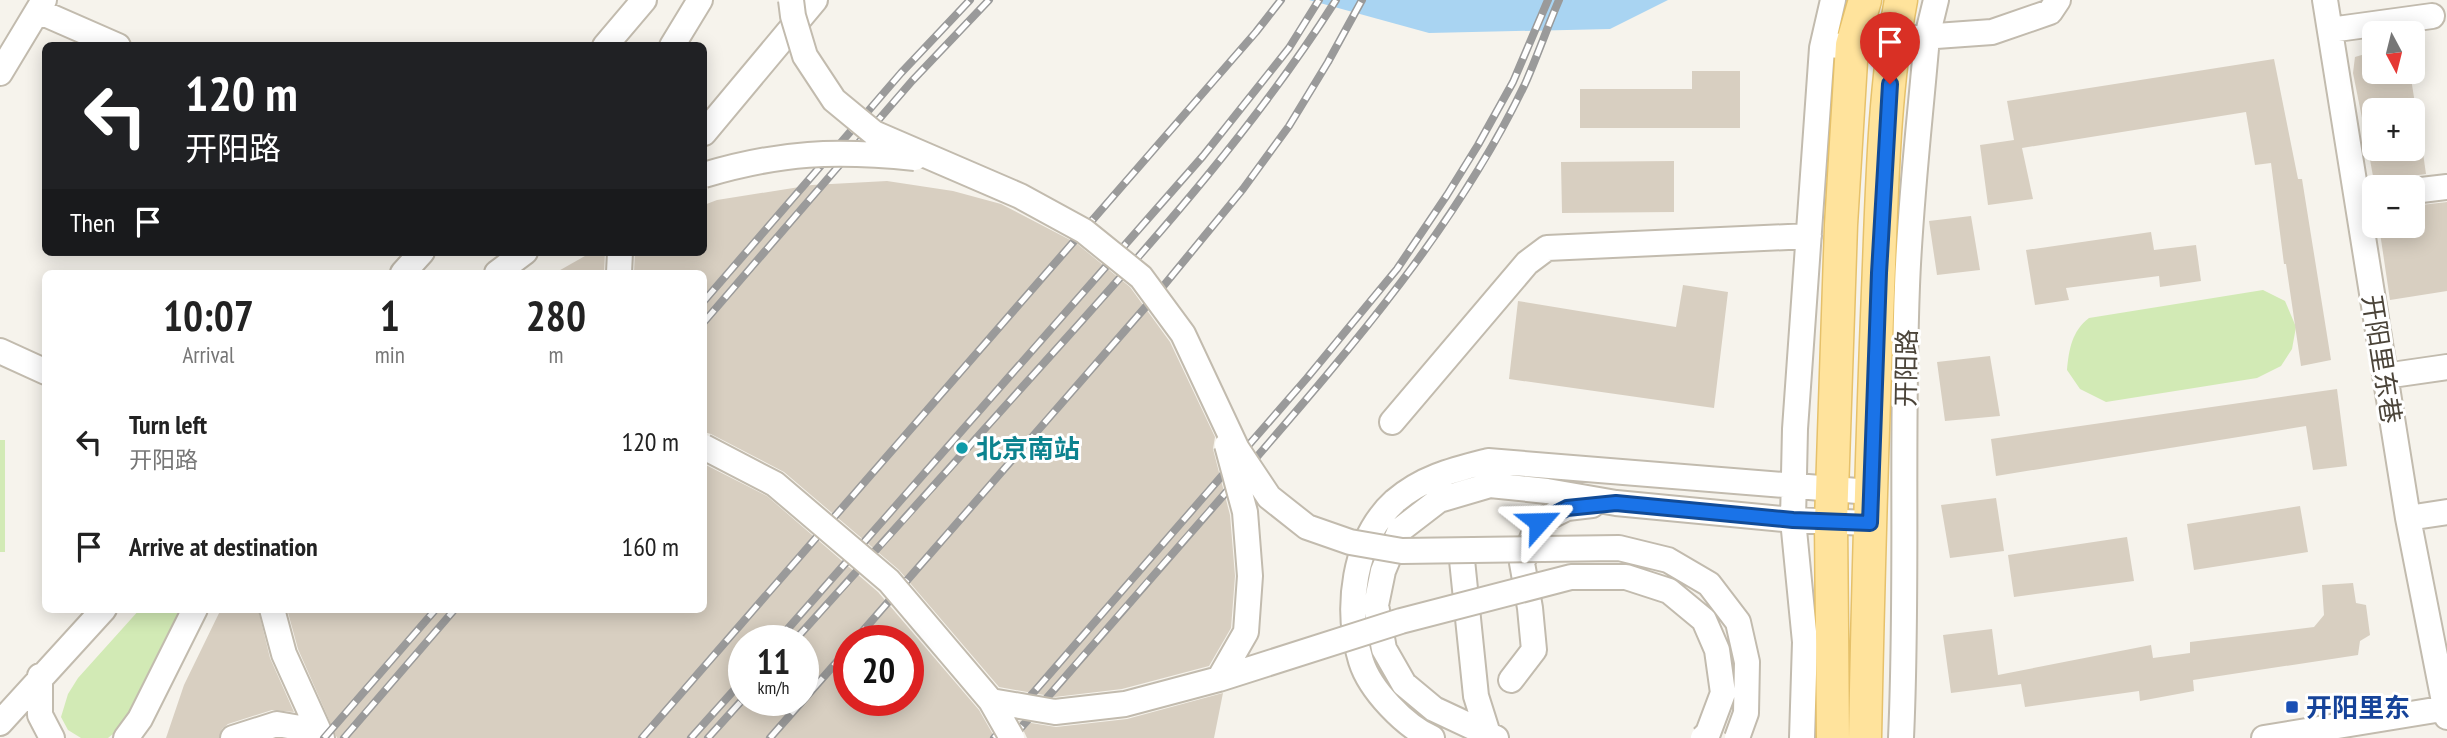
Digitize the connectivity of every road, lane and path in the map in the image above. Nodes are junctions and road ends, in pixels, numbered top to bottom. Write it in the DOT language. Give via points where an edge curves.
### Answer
graph roads {
  1 [pos="644,0"];
  2 [pos="700,0"];
  3 [pos="791,0"];
  4 [pos="815,0"];
  5 [pos="1901,0"];
  6 [pos="1936,0"];
  7 [pos="2058,0"];
  8 [pos="2325,0"];
  9 [pos="1865,1"];
  10 [pos="1832,2"];
  11 [pos="41,5"];
  12 [pos="2432,16"];
  13 [pos="2330,30"];
  14 [pos="1927,37"];
  15 [pos="1894,39"];
  16 [pos="110,42"];
  17 [pos="608,42"];
  18 [pos="674,42"];
  19 [pos="1837,46"];
  20 [pos="0,73"];
  21 [pos="707,129"];
  22 [pos="940,160"];
  23 [pos="707,174"];
  24 [pos="2362,178"];
  25 [pos="2447,187"];
  26 [pos="2425,190"];
  27 [pos="1809,236"];
  28 [pos="2370,238"];
  29 [pos="418,256"];
  30 [pos="520,256"];
  31 [pos="406,270"];
  32 [pos="502,270"];
  33 [pos="0,351"];
  34 [pos="2447,367"];
  35 [pos="42,370"];
  36 [pos="2385,376"];
  37 [pos="1214,400"];
  38 [pos="1392,422"];
  39 [pos="707,449"];
  40 [pos="1794,486"];
  41 [pos="1833,490"];
  42 [pos="1616,503"];
  43 [pos="1870,508"];
  44 [pos="2447,512"];
  45 [pos="2408,518"];
  46 [pos="1793,520"];
  47 [pos="1831,522"];
  48 [pos="1462,560"];
  49 [pos="100,613"];
  50 [pos="193,613"];
  51 [pos="273,613"];
  52 [pos="40,676"];
  53 [pos="1219,679"];
  54 [pos="1511,680"];
  55 [pos="991,701"];
  56 [pos="2446,711"];
  57 [pos="0,723"];
  58 [pos="320,734"];
  59 [pos="1492,736"];
  60 [pos="52,738"];
  61 [pos="126,738"];
  62 [pos="233,738"];
  63 [pos="1012,738"];
  64 [pos="1432,738"];
  65 [pos="1703,738"];
  66 [pos="1737,738"];
  67 [pos="1802,738"];
  68 [pos="1833,738"];
  69 [pos="1865,738"];
  70 [pos="1901,738"];
  71 [pos="2264,738"];
  1 -- 17 [label="street"];
  2 -- 18 [label="street"];
  3 -- 22 [label="street, bridge" via="806,56 834,100 874,133"];
  4 -- 21 [label="street"];
  5 -- 15 [label="main road, 开阳路"];
  6 -- 14 [label="street, 开阳路"];
  7 -- 14 [label="street" via="2050,12 1992,32"];
  8 -- 13 [label="street, 开阳里东巷"];
  9 -- 19 [label="main road"];
  10 -- 19 [label="street"];
  11 -- 16 [label="street"];
  11 -- 20 [label="street"];
  12 -- 13 [label="street"];
  13 -- 24 [label="street, 开阳里东巷"];
  14 -- 15 [label="street"];
  14 -- 70 [label="street, 开阳路" via="1907,285 1906,640"];
  15 -- 19 [label="street"];
  15 -- 43 [label="main road, 开阳路"];
  19 -- 27 [label="street"];
  19 -- 41 [label="main road" via="1841,225"];
  22 -- 23 [label="street, bridge" via="859,152 808,153 746,162"];
  22 -- 37 [label="street, bridge" via="1084,231 1141,277 1183,334"];
  25 -- 26 [label="street"];
  27 -- 38 [label="street" via="1547,248 1527,263"];
  27 -- 40 [label="street"];
  28 -- 36 [label="street, 开阳里东巷"];
  29 -- 31 [label="street"];
  30 -- 32 [label="street"];
  33 -- 35 [label="street"];
  34 -- 36 [label="street"];
  36 -- 45 [label="street, 开阳里东巷"];
  37 -- 53 [label="street, bridge" via="1245,512 1250,576 1246,632"];
  37 -- 66 [label="street, bridge" via="1237,449 1269,497 1307,527 1350,542 1402,551 1619,548 1668,560 1709,584 1738,622 1746,662 1746,713"];
  39 -- 55 [label="street, bridge" via="775,484 889,581"];
  40 -- 41 [label="street"];
  40 -- 46 [label="street"];
  40 -- 64 [label="street" via="1488,461 1435,475 1395,502 1369,535 1355,578 1353,618 1361,663 1382,698 1418,732"];
  41 -- 43 [label="street"];
  41 -- 47 [label="main road"];
  42 -- 46 [label="street"];
  42 -- 54 [label="street" via="1567,508 1539,522 1522,563 1534,650"];
  42 -- 59 [label="street" via="1490,485 1438,500 1400,530 1383,571 1376,605 1384,649 1404,684 1434,709"];
  43 -- 47 [label="street"];
  43 -- 69 [label="main road, 开阳路"];
  44 -- 45 [label="street"];
  45 -- 56 [label="street, 开阳里东巷"];
  46 -- 47 [label="street"];
  46 -- 67 [label="street" via="1805,642"];
  47 -- 68 [label="main road"];
  48 -- 59 [label="street" via="1476,696"];
  49 -- 52 [label="street"];
  50 -- 61 [label="street"];
  51 -- 58 [label="street" via="284,654"];
  52 -- 57 [label="street"];
  52 -- 60 [label="street" via="40,715"];
  53 -- 55 [label="street, bridge" via="1125,704 1055,712"];
  53 -- 65 [label="street, bridge" via="1401,621 1572,577 1626,577 1669,591 1704,620 1717,650 1723,693"];
  55 -- 63 [label="street, bridge"];
  56 -- 71 [label="street"];
  58 -- 62 [label="street" via="277,724"];
}
